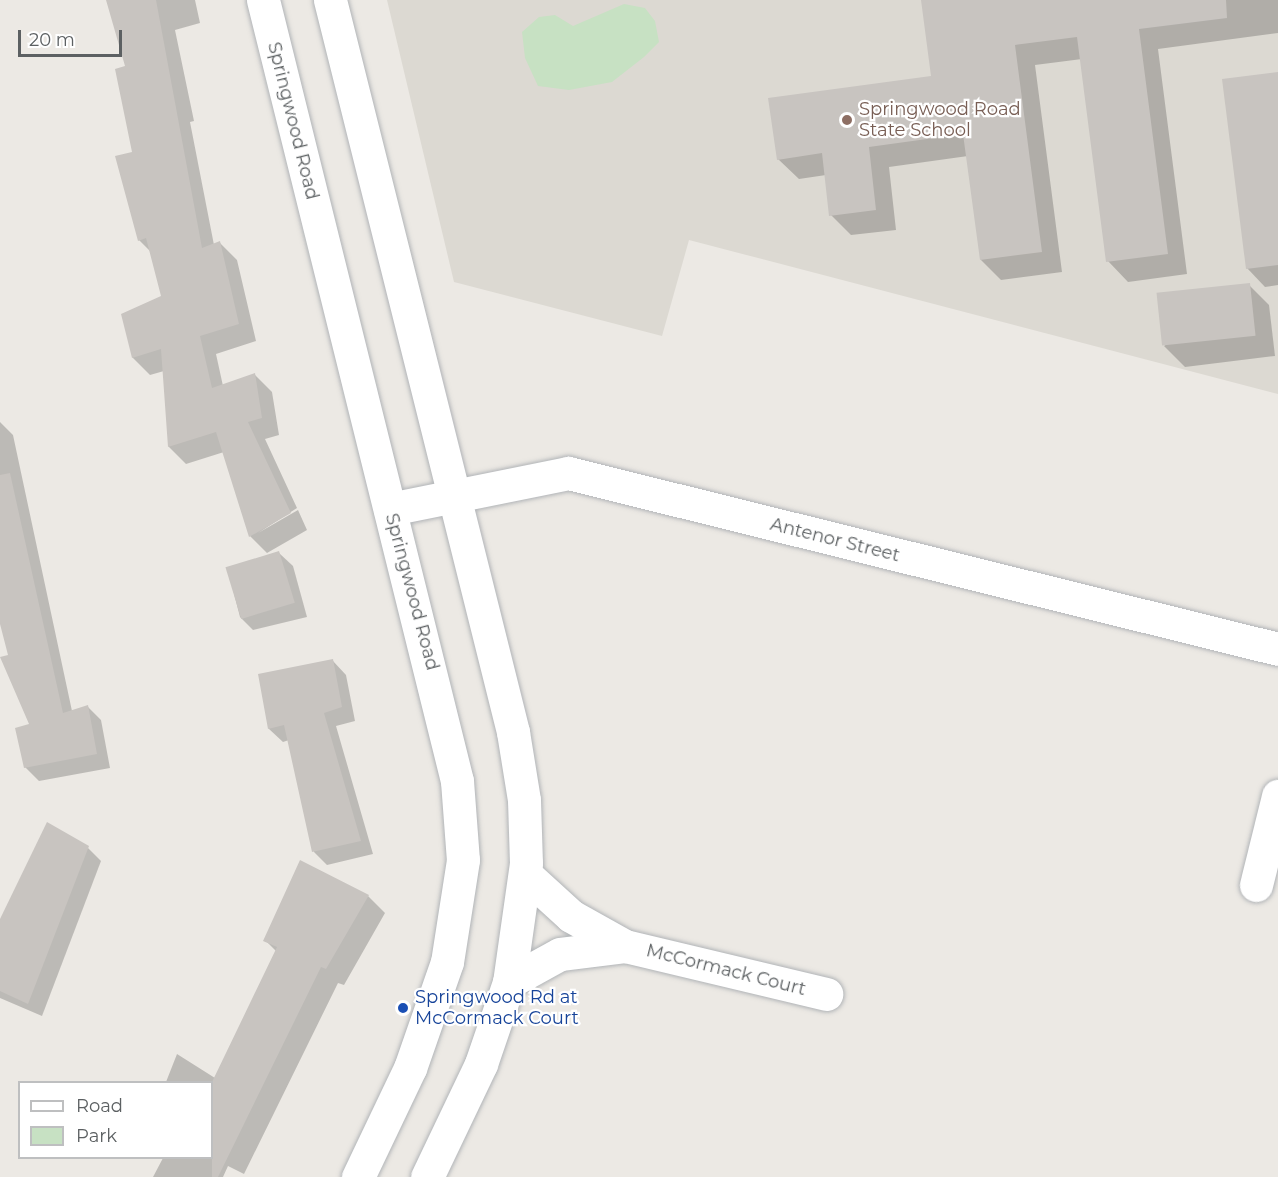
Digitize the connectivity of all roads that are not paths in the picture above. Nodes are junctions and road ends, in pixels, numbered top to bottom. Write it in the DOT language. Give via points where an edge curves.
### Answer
graph roads {
  1 [pos="263,0"];
  2 [pos="330,0"];
  3 [pos="454,495"];
  4 [pos="390,508"];
  5 [pos="1278,649"];
  6 [pos="1278,796"];
  7 [pos="525,874"];
  8 [pos="1256,885"];
  9 [pos="625,946"];
  10 [pos="509,982"];
  11 [pos="826,994"];
  12 [pos="358,1177"];
  13 [pos="427,1177"];
  1 -- 4 [label="main road, Springwood Road"];
  2 -- 3 [label="main road"];
  3 -- 4 [label="main road, Antenor Street"];
  3 -- 5 [label="main road, Antenor Street" via="568,474"];
  3 -- 7 [label="main road" via="513,732 524,800"];
  4 -- 12 [label="main road, Springwood Road" via="445,718 457,781 463,860 447,962 433,1012"];
  6 -- 8 [label="main road"];
  7 -- 9 [label="main road, McCormack Court" via="571,916"];
  7 -- 10 [label="main road"];
  9 -- 10 [label="main road, McCormack Court" via="560,954"];
  9 -- 11 [label="main road, McCormack Court"];
  10 -- 13 [label="main road" via="481,1064"];
}
